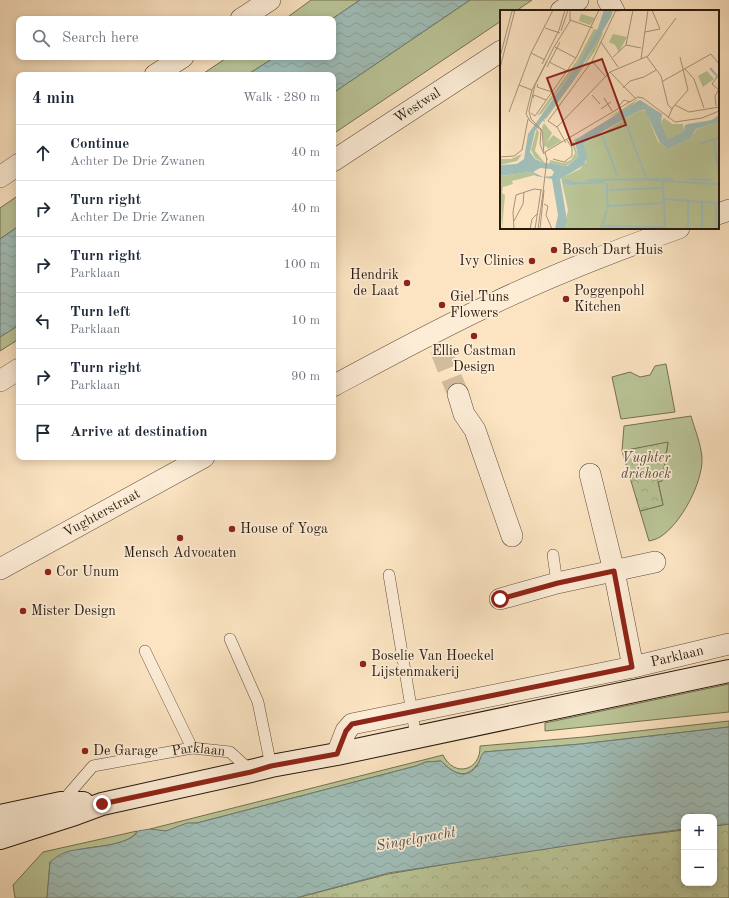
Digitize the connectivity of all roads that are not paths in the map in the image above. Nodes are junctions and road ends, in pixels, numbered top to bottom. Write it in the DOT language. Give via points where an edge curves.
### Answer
graph roads {
  1 [pos="578,0"];
  2 [pos="608,0"];
  3 [pos="265,1"];
  4 [pos="563,10"];
  5 [pos="613,10"];
  6 [pos="245,16"];
  7 [pos="500,51"];
  8 [pos="178,60"];
  9 [pos="160,72"];
  10 [pos="336,159"];
  11 [pos="16,166"];
  12 [pos="0,177"];
  13 [pos="729,210"];
  14 [pos="719,214"];
  15 [pos="676,229"];
  16 [pos="16,371"];
  17 [pos="0,381"];
  18 [pos="336,385"];
  19 [pos="458,394"];
  20 [pos="199,460"];
  21 [pos="590,474"];
  22 [pos="512,536"];
  23 [pos="553,555"];
  24 [pos="655,562"];
  25 [pos="0,569"];
  26 [pos="614,571"];
  27 [pos="389,575"];
  28 [pos="558,583"];
  29 [pos="500,599"];
  30 [pos="230,639"];
  31 [pos="729,644"];
  32 [pos="146,651"];
  33 [pos="632,667"];
  34 [pos="729,671"];
  35 [pos="412,712"];
  36 [pos="416,737"];
  37 [pos="192,748"];
  38 [pos="337,754"];
  39 [pos="261,769"];
  40 [pos="61,803"];
  41 [pos="102,804"];
  42 [pos="0,816"];
  43 [pos="0,838"];
  1 -- 4 [label="street"];
  2 -- 5 [label="street"];
  3 -- 6 [label="street"];
  7 -- 10 [label="street, Westwal"];
  8 -- 9 [label="street"];
  11 -- 12 [label="street"];
  13 -- 14 [label="street"];
  15 -- 18 [label="street" via="539,283 437,341"];
  16 -- 17 [label="street"];
  19 -- 22 [label="street" via="464,414 475,430"];
  20 -- 25 [label="street, Vughterstraat"];
  21 -- 26 [label="street"];
  23 -- 28 [label="lane"];
  24 -- 26 [label="street"];
  26 -- 28 [label="street"];
  26 -- 33 [label="street"];
  27 -- 35 [label="lane"];
  28 -- 29 [label="street"];
  30 -- 39 [label="lane" via="258,702"];
  31 -- 33 [label="street, Parklaan"];
  32 -- 37 [label="lane"];
  33 -- 35 [label="street, Parklaan"];
  34 -- 36 [label="main road, Parklaan"];
  35 -- 36 [label="lane"];
  35 -- 38 [label="street, Parklaan" via="352,724 346,731"];
  36 -- 38 [label="main road, Parklaan"];
  37 -- 39 [label="lane, Parklaan" via="230,752"];
  37 -- 40 [label="lane, Parklaan" via="93,766"];
  38 -- 39 [label="main road, Parklaan"];
  39 -- 41 [label="main road, Parklaan"];
  40 -- 41 [label="main road"];
  40 -- 42 [label="main road"];
  41 -- 43 [label="main road"];
}
